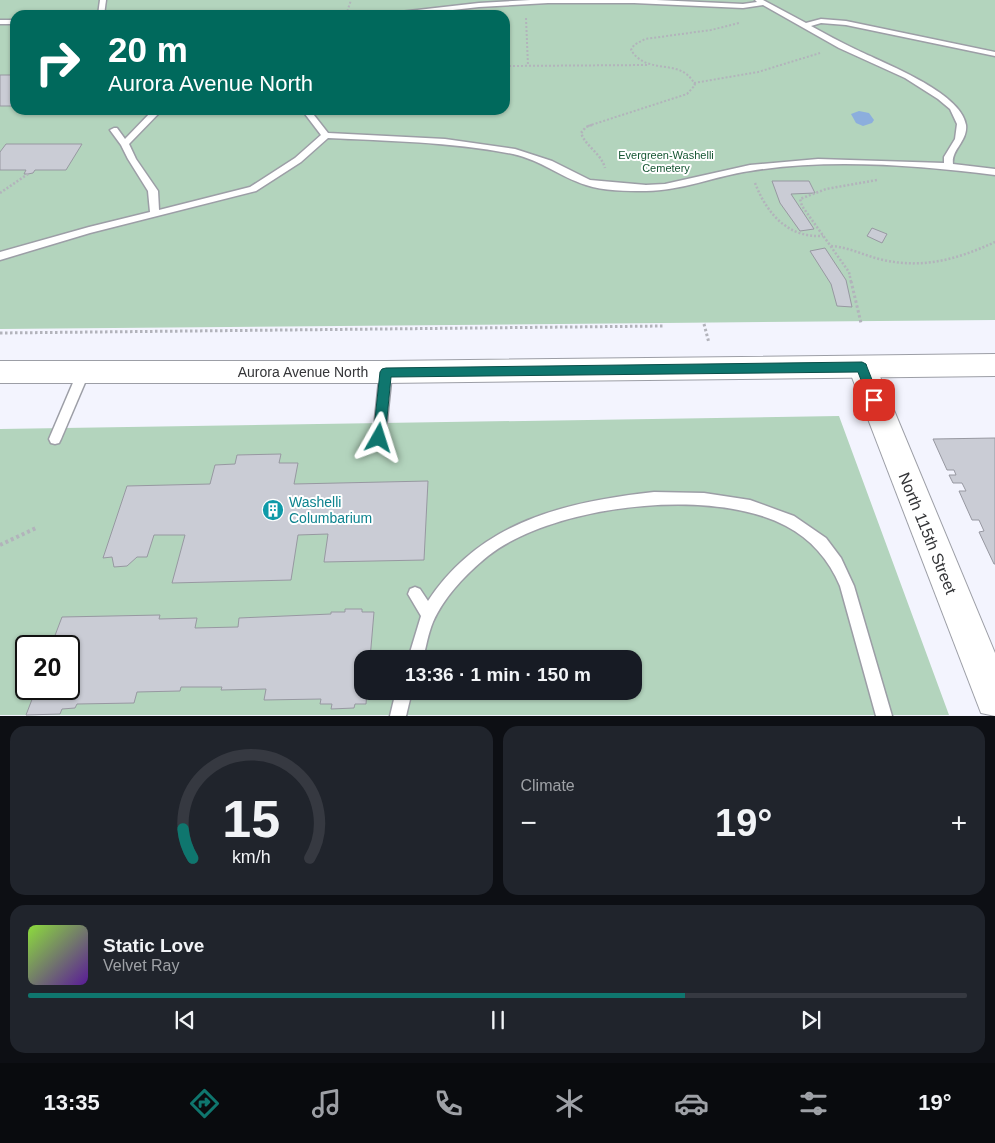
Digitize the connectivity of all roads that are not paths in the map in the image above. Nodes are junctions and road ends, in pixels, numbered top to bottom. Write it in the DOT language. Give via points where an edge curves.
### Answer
graph roads {
  1 [pos="761,2"];
  2 [pos="443,10"];
  3 [pos="806,25"];
  4 [pos="995,54"];
  5 [pos="153,115"];
  6 [pos="310,115"];
  7 [pos="114,130"];
  8 [pos="326,135"];
  9 [pos="125,144"];
  10 [pos="949,165"];
  11 [pos="995,172"];
  12 [pos="155,213"];
  13 [pos="0,256"];
  14 [pos="995,365"];
  15 [pos="862,367"];
  16 [pos="84,371"];
  17 [pos="0,372"];
  18 [pos="386,372"];
  19 [pos="379,438"];
  20 [pos="54,439"];
  21 [pos="415,594"];
  22 [pos="429,615"];
  23 [pos="418,650"];
  24 [pos="995,699"];
  25 [pos="402,700"];
  26 [pos="398,716"];
  27 [pos="884,716"];
  1 -- 2 [label="lane" via="743,6 634,1 525,2"];
  1 -- 3 [label="lane"];
  3 -- 4 [label="lane" via="821,21 846,23"];
  3 -- 10 [label="lane" via="930,90 952,107 960,120 961,133 958,144 948,156"];
  5 -- 9 [label="lane"];
  6 -- 8 [label="lane"];
  7 -- 9 [label="lane"];
  8 -- 10 [label="lane" via="437,142 514,152 549,163 588,183 646,188 665,187 750,168 825,162"];
  8 -- 12 [label="lane" via="298,160 253,189"];
  9 -- 12 [label="lane" via="153,191"];
  10 -- 11 [label="lane"];
  12 -- 13 [label="lane"];
  14 -- 15 [label="main road, Aurora Avenue North"];
  15 -- 18 [label="main road, Aurora Avenue North"];
  15 -- 24 [label="main road, North 115th Street"];
  16 -- 17 [label="main road, Aurora Avenue North"];
  16 -- 18 [label="main road, Aurora Avenue North"];
  16 -- 20 [label="lane"];
  18 -- 19 [label="lane"];
  21 -- 22 [label="lane"];
  22 -- 23 [label="lane"];
  22 -- 27 [label="lane" via="458,574 486,549 561,513 627,500 710,501 755,507 803,529 835,560 848,590"];
  25 -- 26 [label="lane"];
}
